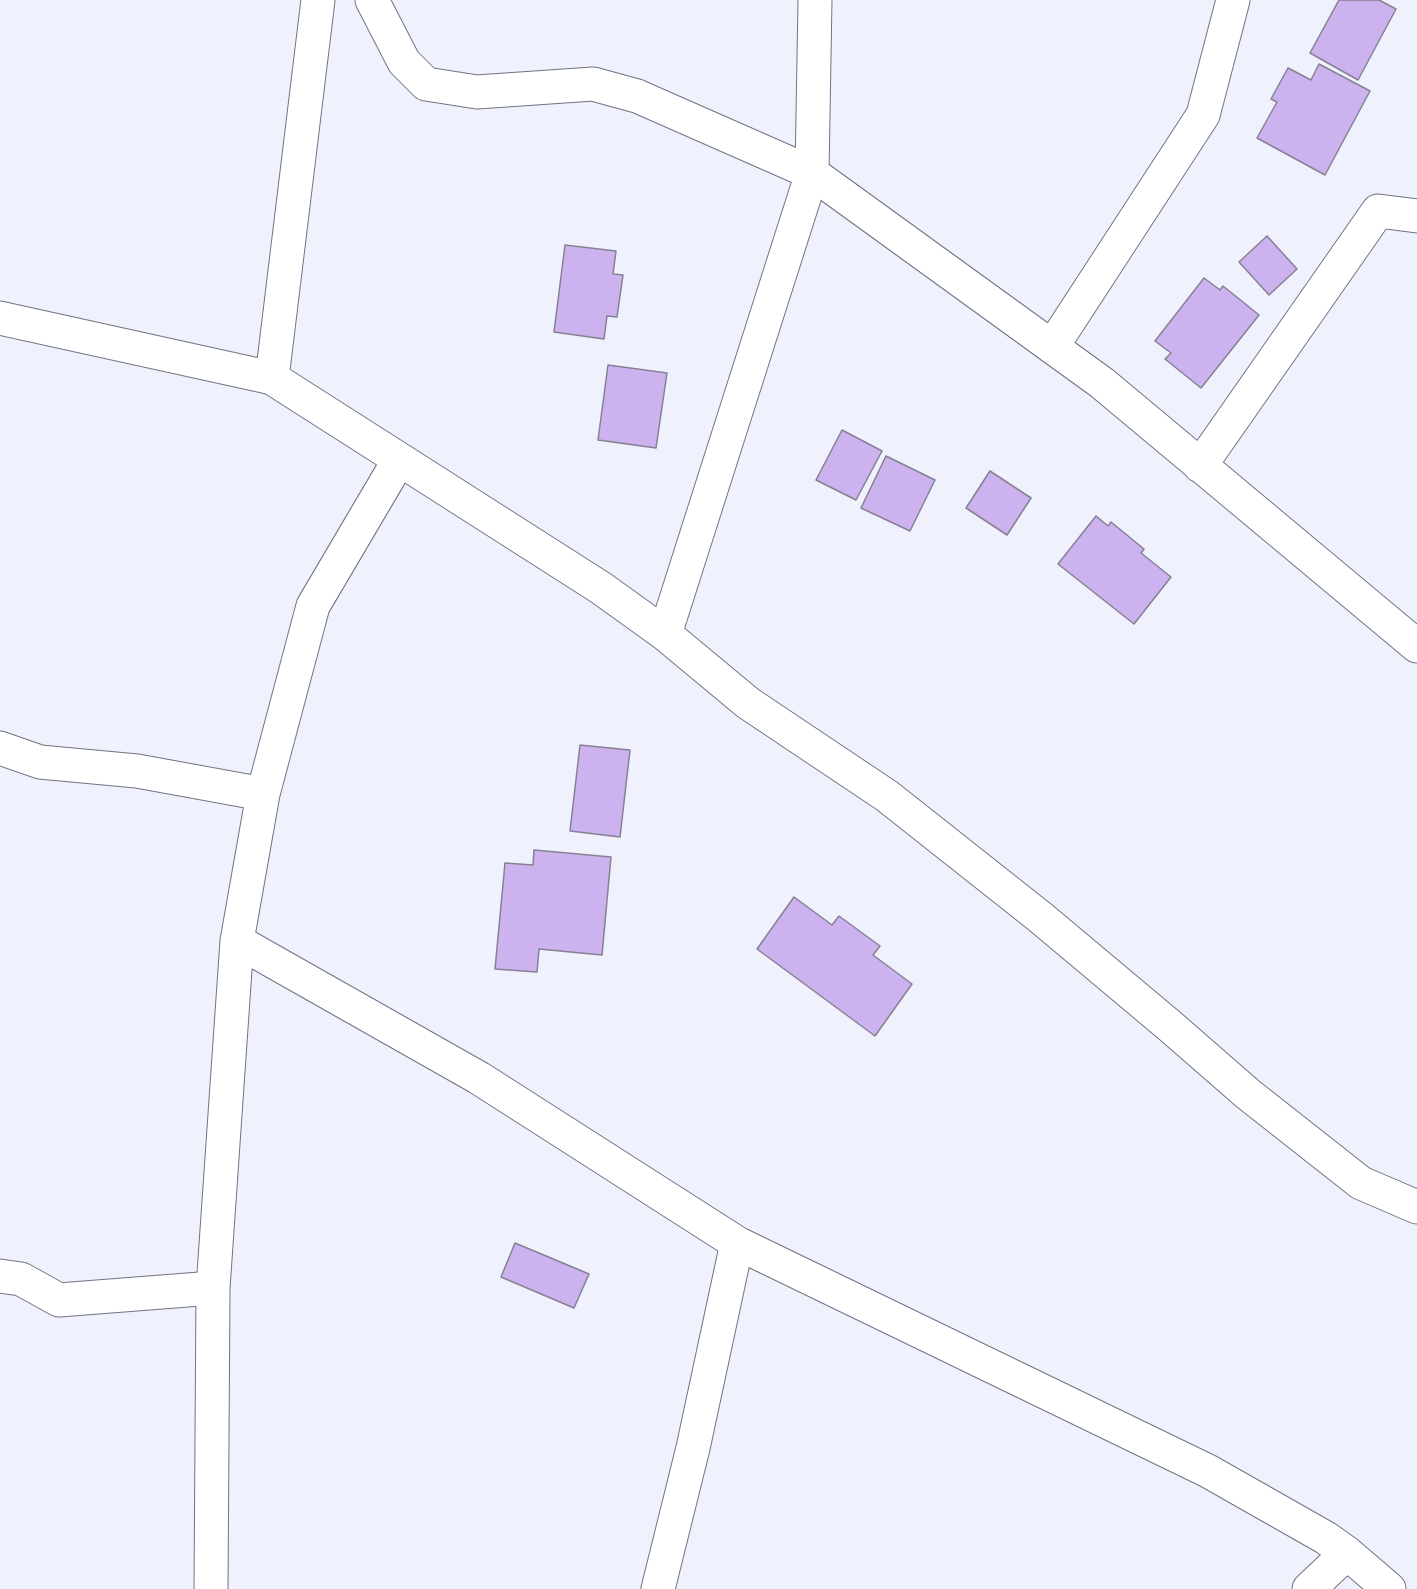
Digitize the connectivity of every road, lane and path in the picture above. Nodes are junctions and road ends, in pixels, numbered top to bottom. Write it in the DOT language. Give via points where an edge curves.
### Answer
graph roads {
  1 [pos="318,0"];
  2 [pos="372,0"];
  3 [pos="815,0"];
  4 [pos="1233,0"];
  5 [pos="812,173"];
  6 [pos="1417,216"];
  7 [pos="0,318"];
  8 [pos="1052,347"];
  9 [pos="272,378"];
  10 [pos="399,460"];
  11 [pos="1200,466"];
  12 [pos="665,634"];
  13 [pos="1417,646"];
  14 [pos="0,748"];
  15 [pos="263,794"];
  16 [pos="237,941"];
  17 [pos="1417,1207"];
  18 [pos="737,1243"];
  19 [pos="0,1276"];
  20 [pos="213,1288"];
  21 [pos="1347,1553"];
  22 [pos="211,1589"];
  23 [pos="658,1589"];
  24 [pos="1309,1589"];
  25 [pos="1389,1589"];
  1 -- 9 [label="street"];
  2 -- 5 [label="street" via="404,62 426,84 477,92 593,84 637,96"];
  3 -- 5 [label="street"];
  4 -- 8 [label="street" via="1203,115"];
  5 -- 8 [label="street"];
  5 -- 12 [label="street"];
  6 -- 11 [label="street" via="1378,211"];
  7 -- 9 [label="street"];
  8 -- 11 [label="street" via="1102,383"];
  9 -- 10 [label="street"];
  10 -- 12 [label="street" via="601,588"];
  10 -- 15 [label="street" via="313,606"];
  11 -- 13 [label="street"];
  12 -- 17 [label="street" via="748,703 887,796 1040,917 1248,1094 1361,1183"];
  14 -- 15 [label="street" via="40,762 137,771"];
  15 -- 16 [label="street"];
  16 -- 18 [label="street" via="479,1078"];
  16 -- 20 [label="street"];
  18 -- 21 [label="street" via="1208,1472"];
  18 -- 23 [label="street"];
  19 -- 20 [label="street" via="21,1280 59,1300"];
  20 -- 22 [label="street"];
  21 -- 24 [label="street"];
  21 -- 25 [label="street"];
}
